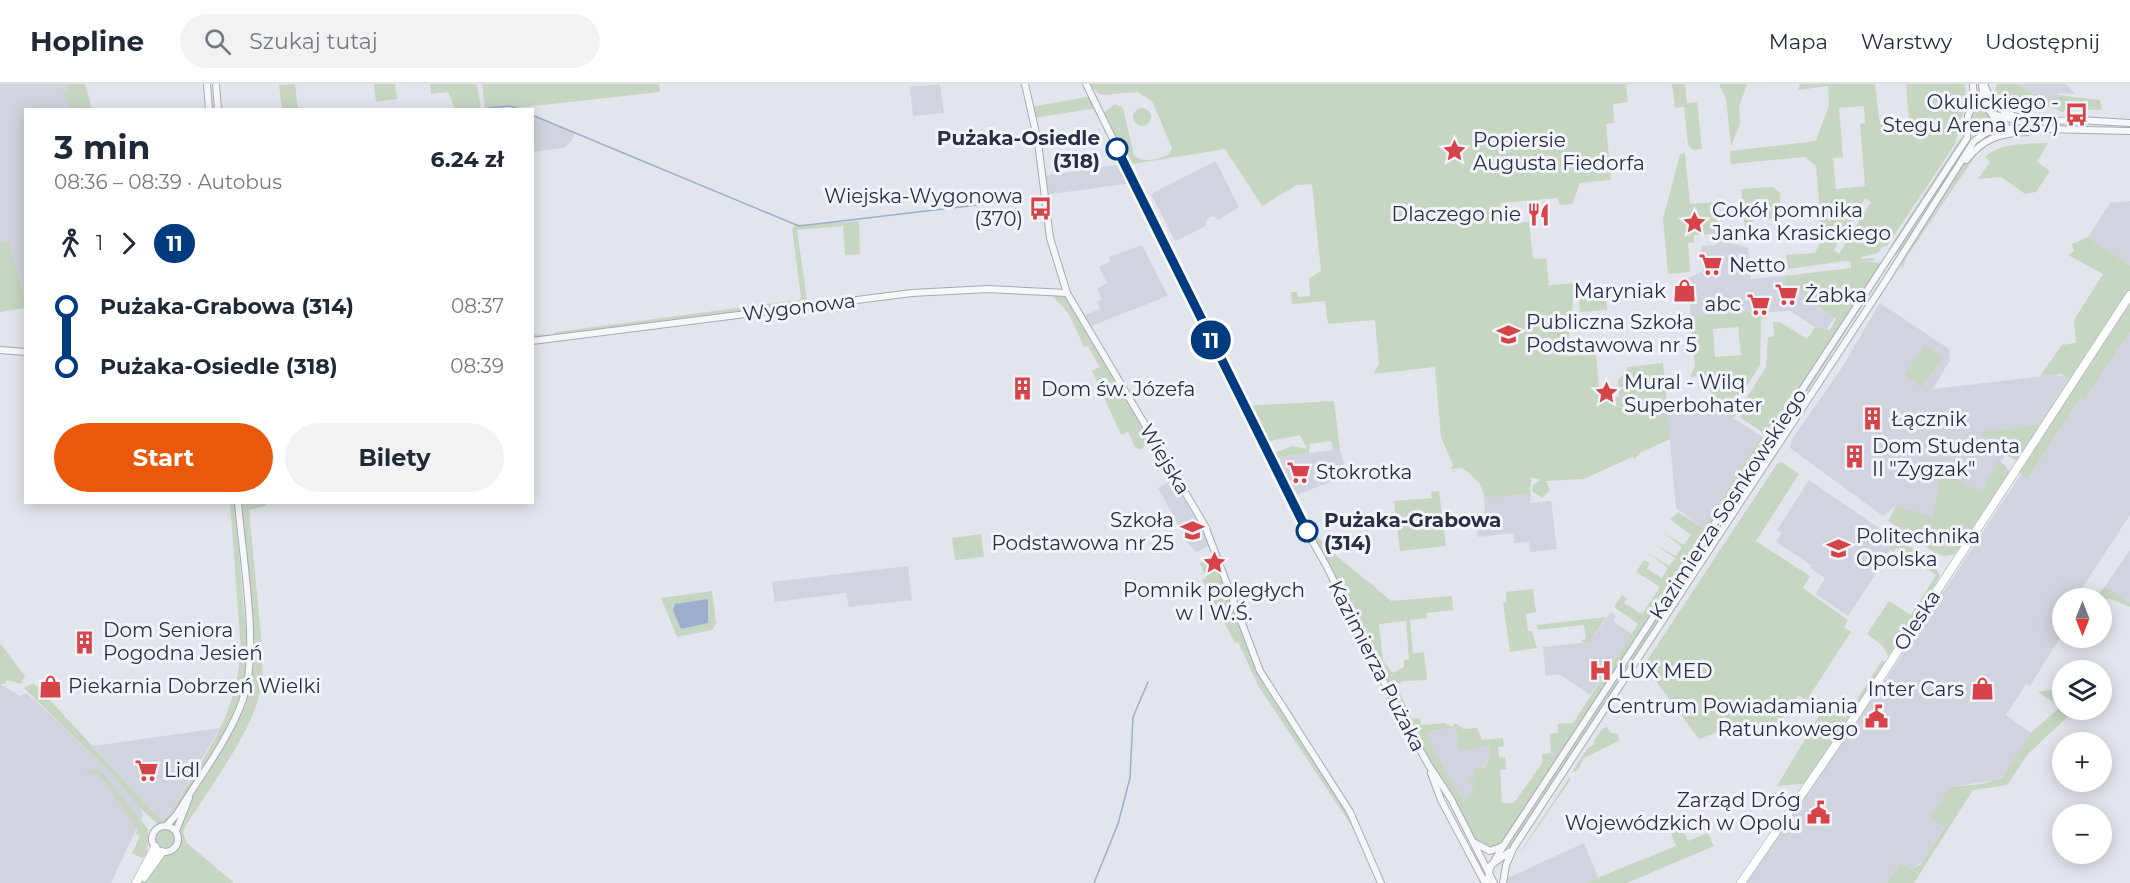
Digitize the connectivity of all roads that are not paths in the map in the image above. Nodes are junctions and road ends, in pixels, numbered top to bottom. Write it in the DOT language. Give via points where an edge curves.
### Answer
graph roads {
  1 [pos="207,84"];
  2 [pos="216,84"];
  3 [pos="1025,84"];
  4 [pos="1086,84"];
  5 [pos="1973,84"];
  6 [pos="1983,84"];
  7 [pos="208,108"];
  8 [pos="218,108"];
  9 [pos="1988,108"];
  10 [pos="1972,110"];
  11 [pos="1994,114"];
  12 [pos="2042,121"];
  13 [pos="2130,123"];
  14 [pos="1969,126"];
  15 [pos="1993,128"];
  16 [pos="2052,130"];
  17 [pos="2130,131"];
  18 [pos="1984,134"];
  19 [pos="1956,172"];
  20 [pos="1067,293"];
  21 [pos="2130,295"];
  22 [pos="534,340"];
  23 [pos="0,350"];
  24 [pos="24,352"];
  25 [pos="238,504"];
  26 [pos="1428,764"];
  27 [pos="190,793"];
  28 [pos="166,826"];
  29 [pos="176,831"];
  30 [pos="1470,835"];
  31 [pos="1507,841"];
  32 [pos="1514,847"];
  33 [pos="159,850"];
  34 [pos="1470,854"];
  35 [pos="1484,865"];
  36 [pos="1492,865"];
  37 [pos="1488,873"];
  38 [pos="137,883"];
  39 [pos="1381,883"];
  40 [pos="1486,883"];
  41 [pos="1494,883"];
  42 [pos="1503,883"];
  43 [pos="1742,883"];
  1 -- 7 [label="street"];
  2 -- 8 [label="street"];
  3 -- 20 [label="street, Wiejska" via="1038,142 1050,238"];
  4 -- 26 [label="street, Kazimierza Pużaka" via="1291,501"];
  5 -- 10 [label="street"];
  6 -- 9 [label="street" via="1983,100"];
  6 -- 12 [label="street" via="2001,110"];
  9 -- 10 [label="street" via="1978,106"];
  9 -- 11 [label="street"];
  10 -- 14 [label="street"];
  11 -- 12 [label="street" via="2023,122"];
  11 -- 15 [label="street"];
  12 -- 13 [label="street"];
  14 -- 18 [label="street"];
  14 -- 31 [label="street, Kazimierza Sosnkowskiego" via="1967,138"];
  15 -- 16 [label="street"];
  15 -- 18 [label="street"];
  16 -- 17 [label="street"];
  16 -- 19 [label="street" via="1992,137 1977,147"];
  18 -- 19 [label="street, Kazimierza Sosnkowskiego" via="1974,141"];
  19 -- 32 [label="street, Kazimierza Sosnkowskiego"];
  20 -- 22 [label="street, Wygonowa" via="988,289 912,293"];
  20 -- 39 [label="street, Wiejska" via="1204,526 1260,671 1350,812"];
  21 -- 43 [label="main road, Oleska" via="1852,722"];
  23 -- 24 [label="street"];
  25 -- 27 [label="street" via="249,676 238,713"];
  26 -- 30 [label="street, Kazimierza Pużaka"];
  26 -- 34 [label="street, Kazimierza Pużaka" via="1441,800"];
  27 -- 28 [label="street"];
  27 -- 29 [label="street"];
  28 -- 29 [label="street"];
  28 -- 33 [label="street" via="154,832 152,840"];
  29 -- 33 [label="street" via="176,846 170,851"];
  30 -- 31 [label="street" via="1487,850 1498,850"];
  30 -- 35 [label="street, Kazimierza Pużaka"];
  31 -- 36 [label="street, Kazimierza Sosnkowskiego"];
  32 -- 36 [label="street"];
  32 -- 42 [label="street, Kazimierza Sosnkowskiego"];
  33 -- 38 [label="main road"];
  34 -- 35 [label="street"];
  34 -- 40 [label="street, Kazimierza Pużaka"];
  35 -- 36 [label="street"];
  35 -- 37 [label="street, Kazimierza Pużaka"];
  36 -- 37 [label="street, Kazimierza Sosnkowskiego"];
  37 -- 40 [label="street, Kazimierza Sosnkowskiego"];
  37 -- 41 [label="street, Kazimierza Pużaka"];
}
